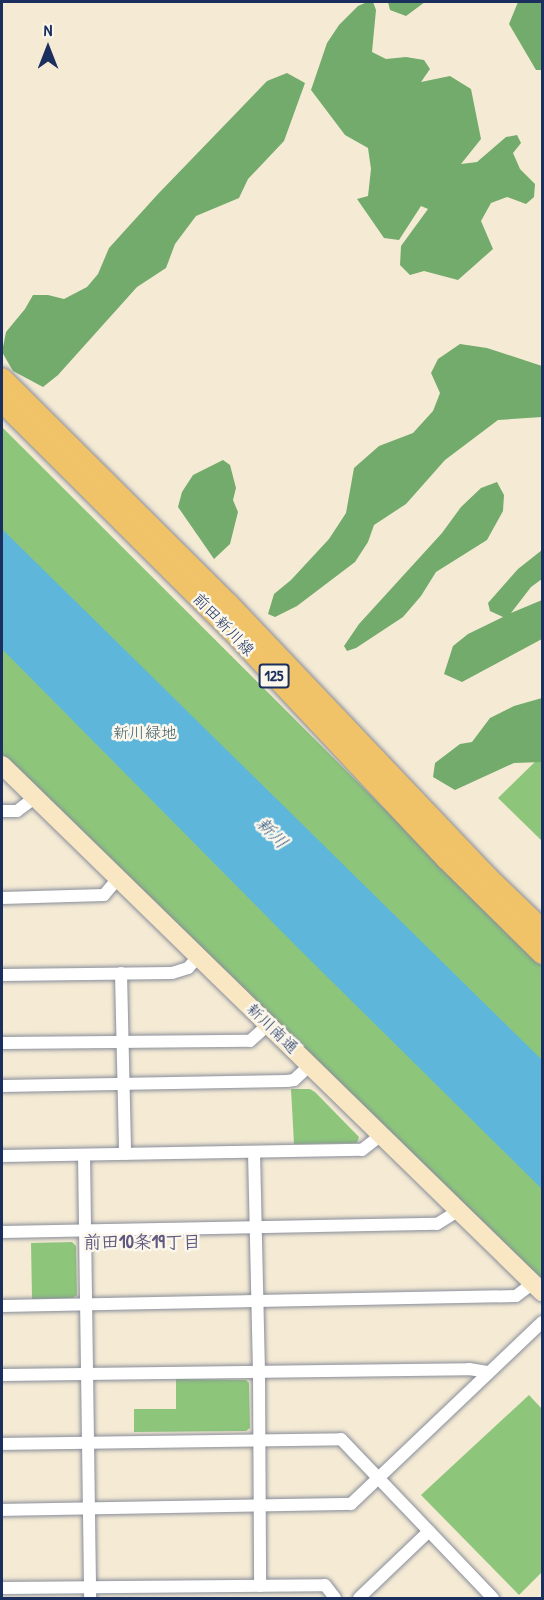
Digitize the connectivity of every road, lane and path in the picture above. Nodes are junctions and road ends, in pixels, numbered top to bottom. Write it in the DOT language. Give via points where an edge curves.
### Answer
graph roads {
  1 [pos="2,378"];
  2 [pos="2,402"];
  3 [pos="2,765"];
  4 [pos="34,798"];
  5 [pos="2,811"];
  6 [pos="119,877"];
  7 [pos="2,898"];
  8 [pos="543,929"];
  9 [pos="543,954"];
  10 [pos="198,957"];
  11 [pos="121,973"];
  12 [pos="2,975"];
  13 [pos="269,1024"];
  14 [pos="123,1042"];
  15 [pos="2,1043"];
  16 [pos="311,1064"];
  17 [pos="124,1083"];
  18 [pos="2,1086"];
  19 [pos="380,1136"];
  20 [pos="254,1152"];
  21 [pos="125,1154"];
  22 [pos="84,1155"];
  23 [pos="2,1156"];
  24 [pos="458,1211"];
  25 [pos="257,1228"];
  26 [pos="85,1231"];
  27 [pos="2,1232"];
  28 [pos="538,1288"];
  29 [pos="257,1301"];
  30 [pos="86,1305"];
  31 [pos="2,1306"];
  32 [pos="543,1322"];
  33 [pos="260,1371"];
  34 [pos="489,1372"];
  35 [pos="86,1374"];
  36 [pos="2,1375"];
  37 [pos="260,1440"];
  38 [pos="87,1442"];
  39 [pos="2,1444"];
  40 [pos="379,1477"];
  41 [pos="260,1505"];
  42 [pos="88,1508"];
  43 [pos="2,1509"];
  44 [pos="429,1531"];
  45 [pos="260,1586"];
  46 [pos="2,1588"];
  47 [pos="483,1589"];
  48 [pos="90,1593"];
  49 [pos="335,1599"];
  50 [pos="359,1599"];
  51 [pos="473,1599"];
  52 [pos="493,1599"];
  1 -- 8 [label="main road, 前田新川線 / 125" via="229,604 488,877"];
  2 -- 9 [label="main road, 前田新川線 / 125" via="230,629 447,859"];
  3 -- 4 [label="street, 新川南通"];
  4 -- 5 [label="street" via="17,811"];
  4 -- 6 [label="street, 新川南通"];
  6 -- 7 [label="street" via="104,895"];
  6 -- 10 [label="street, 新川南通"];
  10 -- 11 [label="street" via="188,968 178,971"];
  10 -- 13 [label="street, 新川南通"];
  11 -- 12 [label="street"];
  11 -- 14 [label="street"];
  13 -- 14 [label="street" via="250,1041"];
  13 -- 16 [label="street, 新川南通"];
  14 -- 15 [label="street"];
  14 -- 17 [label="street"];
  16 -- 17 [label="street" via="294,1080 286,1081"];
  16 -- 19 [label="street, 新川南通"];
  17 -- 18 [label="street"];
  17 -- 21 [label="street"];
  19 -- 20 [label="street" via="362,1150"];
  19 -- 24 [label="street, 新川南通"];
  20 -- 21 [label="street"];
  20 -- 25 [label="street"];
  21 -- 22 [label="street"];
  22 -- 23 [label="street"];
  22 -- 26 [label="street"];
  24 -- 25 [label="street" via="437,1224"];
  24 -- 28 [label="street, 新川南通"];
  25 -- 26 [label="street"];
  25 -- 29 [label="street"];
  26 -- 27 [label="street"];
  26 -- 30 [label="street"];
  28 -- 29 [label="street" via="516,1296"];
  29 -- 30 [label="street"];
  29 -- 33 [label="street"];
  30 -- 31 [label="street"];
  30 -- 35 [label="street"];
  32 -- 34 [label="street"];
  33 -- 34 [label="street"];
  33 -- 35 [label="street"];
  33 -- 37 [label="street"];
  34 -- 40 [label="street"];
  35 -- 36 [label="street"];
  35 -- 38 [label="street"];
  37 -- 38 [label="street"];
  37 -- 40 [label="street" via="341,1438"];
  37 -- 41 [label="street"];
  38 -- 39 [label="street"];
  38 -- 42 [label="street"];
  40 -- 41 [label="street" via="351,1504"];
  40 -- 44 [label="street"];
  41 -- 42 [label="street"];
  41 -- 45 [label="street"];
  42 -- 43 [label="street"];
  42 -- 48 [label="street"];
  44 -- 47 [label="street"];
  44 -- 50 [label="street"];
  45 -- 48 [label="street"];
  45 -- 49 [label="street" via="325,1585"];
  46 -- 48 [label="street"];
  47 -- 51 [label="street"];
  47 -- 52 [label="street"];
}
